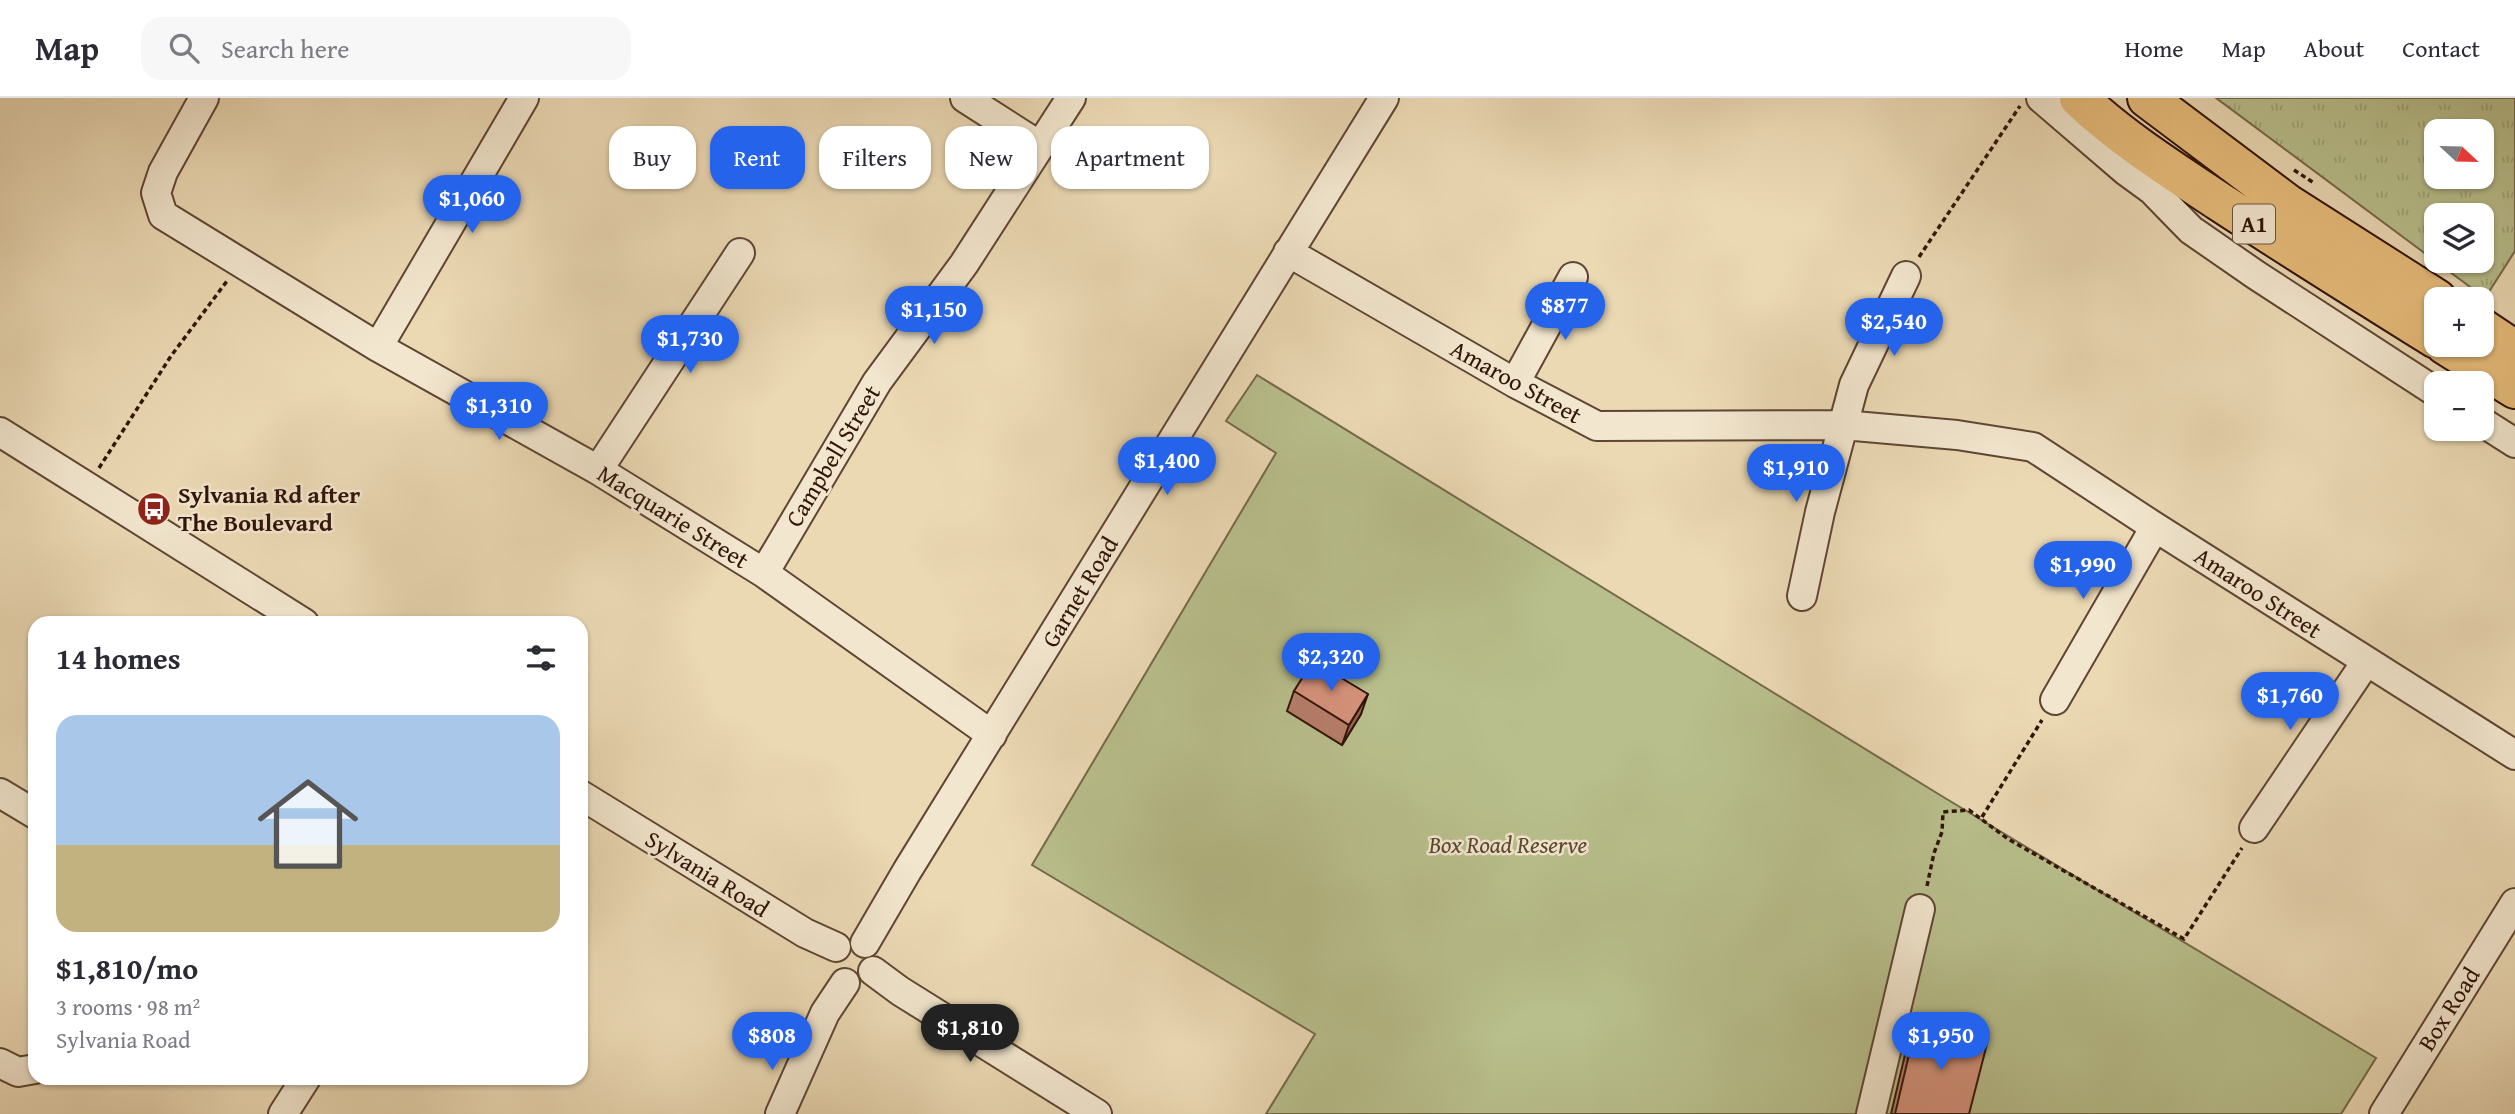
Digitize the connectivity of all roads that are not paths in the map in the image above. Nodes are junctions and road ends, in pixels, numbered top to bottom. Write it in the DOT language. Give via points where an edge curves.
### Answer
graph roads {
  1 [pos="204,98"];
  2 [pos="524,98"];
  3 [pos="965,98"];
  4 [pos="1070,98"];
  5 [pos="1384,98"];
  6 [pos="2041,98"];
  7 [pos="2079,98"];
  8 [pos="2147,98"];
  9 [pos="1040,146"];
  10 [pos="2160,179"];
  11 [pos="1288,252"];
  12 [pos="740,253"];
  13 [pos="1906,276"];
  14 [pos="1573,277"];
  15 [pos="2424,291"];
  16 [pos="2424,332"];
  17 [pos="2494,336"];
  18 [pos="379,347"];
  19 [pos="2515,350"];
  20 [pos="2464,357"];
  21 [pos="1515,383"];
  22 [pos="2424,384"];
  23 [pos="2515,389"];
  24 [pos="1843,425"];
  25 [pos="2494,430"];
  26 [pos="0,432"];
  27 [pos="2515,443"];
  28 [pos="598,470"];
  29 [pos="2155,527"];
  30 [pos="764,573"];
  31 [pos="1802,596"];
  32 [pos="293,616"];
  33 [pos="2366,662"];
  34 [pos="2054,700"];
  35 [pos="992,735"];
  36 [pos="2515,755"];
  37 [pos="0,793"];
  38 [pos="588,800"];
  39 [pos="28,810"];
  40 [pos="2254,828"];
  41 [pos="2515,903"];
  42 [pos="1920,909"];
  43 [pos="865,943"];
  44 [pos="836,947"];
  45 [pos="873,971"];
  46 [pos="845,983"];
  47 [pos="0,1063"];
  48 [pos="28,1070"];
  49 [pos="302,1085"];
  50 [pos="283,1114"];
  51 [pos="780,1114"];
  52 [pos="1097,1114"];
  53 [pos="1871,1114"];
  54 [pos="2384,1114"];
  1 -- 18 [label="street, Macquarie Street" via="163,172 156,193 163,215"];
  2 -- 18 [label="street"];
  3 -- 9 [label="street"];
  4 -- 9 [label="street, Campbell Street"];
  5 -- 11 [label="street, Garnet Road"];
  6 -- 10 [label="street" via="2126,172"];
  7 -- 10 [label="highway, A1"];
  8 -- 15 [label="highway, A1" via="2288,204"];
  9 -- 30 [label="street, Campbell Street" via="964,264 877,382"];
  10 -- 16 [label="highway, A1" via="2300,254"];
  10 -- 22 [label="street" via="2191,230"];
  11 -- 21 [label="street, Amaroo Street"];
  11 -- 35 [label="street, Garnet Road"];
  12 -- 28 [label="street"];
  13 -- 24 [label="street" via="1854,385"];
  14 -- 21 [label="street"];
  17 -- 19 [label="highway"];
  18 -- 28 [label="street, Macquarie Street"];
  20 -- 23 [label="highway"];
  21 -- 24 [label="street, Amaroo Street" via="1597,426"];
  24 -- 29 [label="street, Amaroo Street" via="2033,447"];
  24 -- 31 [label="street"];
  25 -- 27 [label="street"];
  26 -- 32 [label="street"];
  28 -- 30 [label="street, Macquarie Street"];
  29 -- 33 [label="street, Amaroo Street"];
  29 -- 34 [label="street"];
  30 -- 35 [label="street, Macquarie Street"];
  33 -- 36 [label="street, Amaroo Street"];
  33 -- 40 [label="street"];
  35 -- 43 [label="street, Garnet Road"];
  37 -- 39 [label="street"];
  38 -- 44 [label="street, Sylvania Road" via="805,933"];
  41 -- 54 [label="street, Box Road"];
  42 -- 53 [label="street"];
  43 -- 44 [label="street" via="848,940"];
  43 -- 45 [label="street" via="874,956"];
  44 -- 46 [label="street" via="831,969"];
  45 -- 46 [label="street" via="861,983"];
  45 -- 52 [label="street"];
  46 -- 51 [label="street" via="825,1013"];
  47 -- 48 [label="street" via="18,1072"];
  49 -- 50 [label="street"];
}
